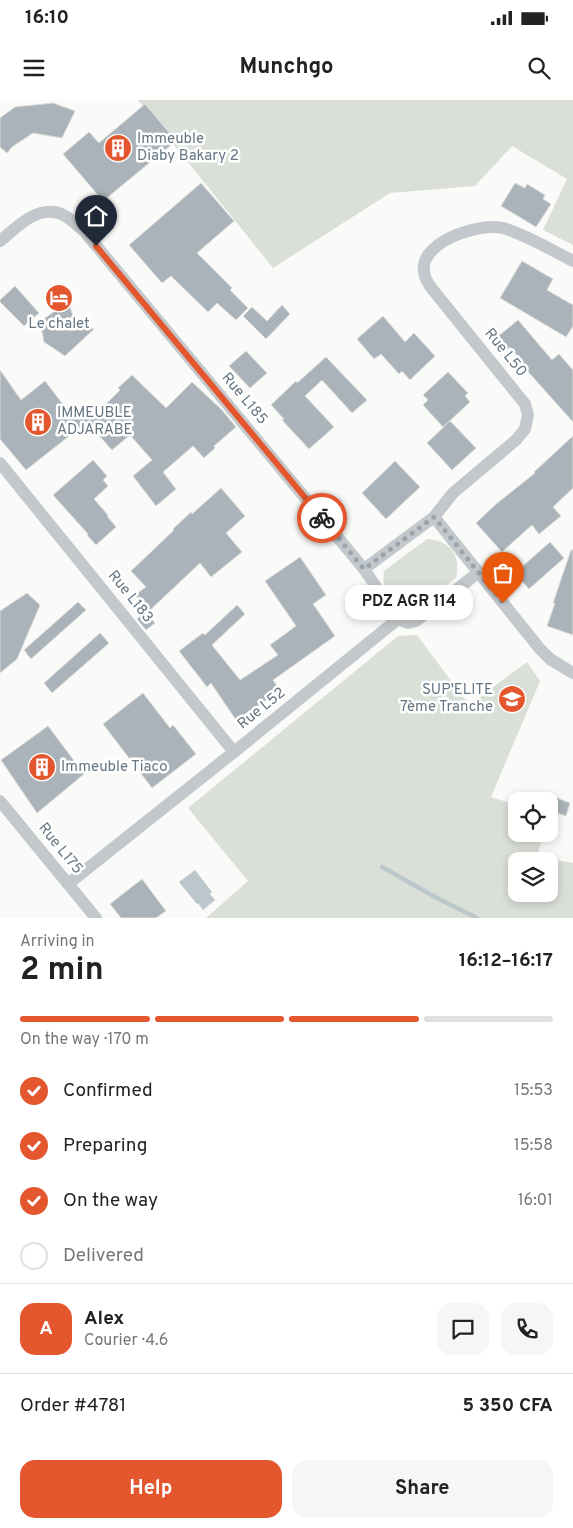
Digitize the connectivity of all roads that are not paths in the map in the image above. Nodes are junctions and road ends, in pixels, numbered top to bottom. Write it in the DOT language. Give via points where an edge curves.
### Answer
graph roads {
  1 [pos="0,241"];
  2 [pos="573,261"];
  3 [pos="0,463"];
  4 [pos="434,517"];
  5 [pos="364,569"];
  6 [pos="479,572"];
  7 [pos="398,619"];
  8 [pos="573,673"];
  9 [pos="234,752"];
  10 [pos="0,801"];
  11 [pos="68,884"];
  12 [pos="96,918"];
  1 -- 5 [label="street, Rue L185" via="26,219 54,212 67,217 84,231"];
  2 -- 4 [label="street, Rue L50" via="502,228 484,227 462,233 440,242 430,252 424,276 525,404 528,415 525,428 516,440 453,493"];
  3 -- 9 [label="street, Rue L183"];
  4 -- 5 [label="street, Rue L50"];
  4 -- 6 [label="street"];
  5 -- 7 [label="street, Rue L185"];
  6 -- 7 [label="street" via="416,621 408,623"];
  6 -- 8 [label="street" via="540,649"];
  7 -- 9 [label="street, Rue L52"];
  9 -- 11 [label="street, Rue L52"];
  10 -- 11 [label="street, Rue L175"];
  11 -- 12 [label="street, Rue L175"];
}
